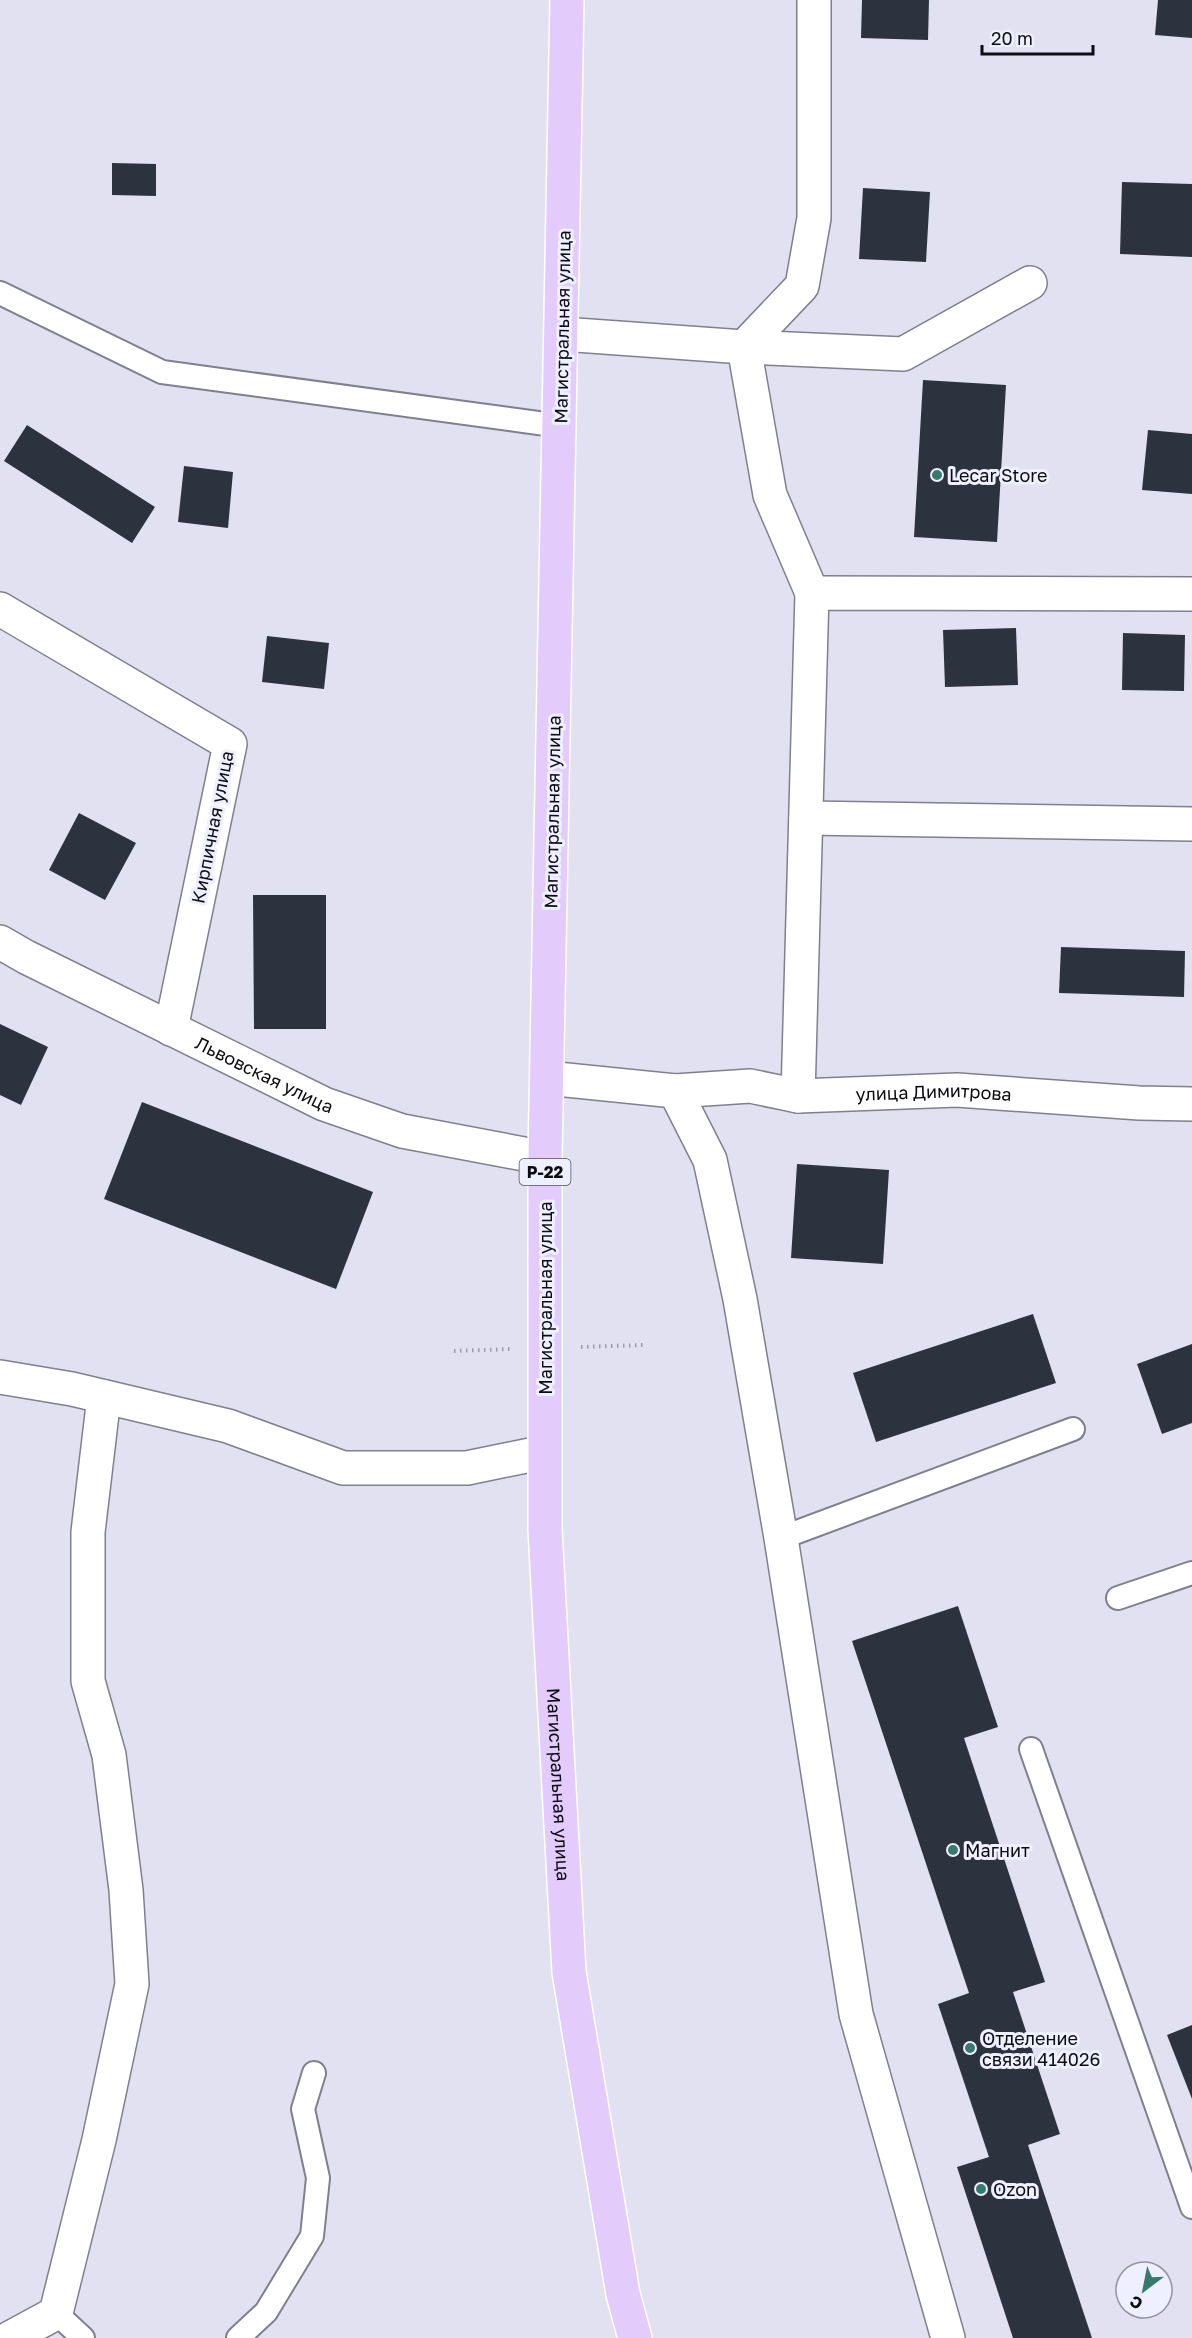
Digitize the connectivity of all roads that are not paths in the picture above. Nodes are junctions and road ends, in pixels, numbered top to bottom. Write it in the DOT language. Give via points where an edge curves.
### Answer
graph roads {
  1 [pos="567,0"];
  2 [pos="814,0"];
  3 [pos="1030,283"];
  4 [pos="0,293"];
  5 [pos="562,334"];
  6 [pos="744,347"];
  7 [pos="560,426"];
  8 [pos="812,593"];
  9 [pos="1192,594"];
  10 [pos="0,609"];
  11 [pos="806,818"];
  12 [pos="1192,824"];
  13 [pos="0,942"];
  14 [pos="171,1029"];
  15 [pos="547,1078"];
  16 [pos="675,1091"];
  17 [pos="798,1096"];
  18 [pos="1192,1104"];
  19 [pos="545,1158"];
  20 [pos="0,1377"];
  21 [pos="104,1397"];
  22 [pos="1073,1429"];
  23 [pos="545,1452"];
  24 [pos="781,1538"];
  25 [pos="1192,1573"];
  26 [pos="1118,1598"];
  27 [pos="1031,1749"];
  28 [pos="314,2073"];
  29 [pos="1182,2147"];
  30 [pos="1192,2206"];
  31 [pos="56,2313"];
  32 [pos="10,2338"];
  33 [pos="83,2338"];
  34 [pos="238,2338"];
  35 [pos="635,2338"];
  36 [pos="948,2338"];
  1 -- 5 [label="highway, Магистральная улица / Р-22"];
  2 -- 6 [label="street" via="814,218 802,286"];
  3 -- 6 [label="street" via="903,354"];
  4 -- 7 [label="lane" via="162,372"];
  5 -- 6 [label="street"];
  5 -- 7 [label="highway, Магистральная улица / Р-22"];
  6 -- 8 [label="street" via="770,495"];
  7 -- 15 [label="highway, Магистральная улица / Р-22"];
  8 -- 9 [label="street"];
  8 -- 11 [label="street"];
  10 -- 14 [label="street, Кирпичная улица" via="230,744"];
  11 -- 12 [label="street"];
  11 -- 17 [label="street"];
  13 -- 14 [label="street, Львовская улица"];
  14 -- 19 [label="street, Львовская улица" via="324,1104 379,1124"];
  15 -- 16 [label="street, улица Димитрова"];
  15 -- 19 [label="highway, Магистральная улица / Р-22"];
  16 -- 17 [label="street, улица Димитрова" via="750,1086"];
  16 -- 24 [label="street" via="710,1160 740,1299"];
  17 -- 18 [label="street, улица Димитрова" via="957,1090"];
  19 -- 23 [label="highway, Магистральная улица / Р-22"];
  20 -- 21 [label="street"];
  21 -- 23 [label="street" via="228,1426 343,1468 467,1468"];
  21 -- 31 [label="street" via="88,1532 88,1681 109,1755 126,1890 132,1984"];
  22 -- 24 [label="lane"];
  23 -- 35 [label="highway, Магистральная улица / Р-22" via="545,1529 569,1972 623,2294"];
  24 -- 36 [label="street" via="856,2014"];
  25 -- 26 [label="lane"];
  27 -- 29 [label="lane"];
  28 -- 34 [label="lane" via="303,2109 318,2178 312,2236 266,2312"];
  29 -- 30 [label="lane"];
  31 -- 32 [label="street"];
  31 -- 33 [label="lane"];
}
